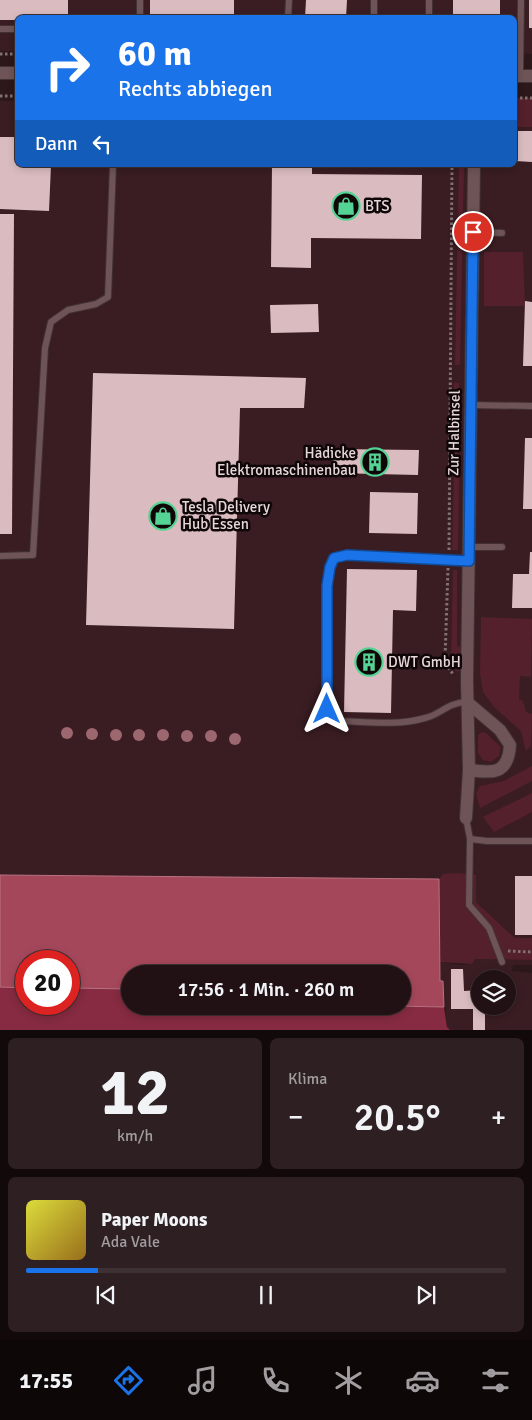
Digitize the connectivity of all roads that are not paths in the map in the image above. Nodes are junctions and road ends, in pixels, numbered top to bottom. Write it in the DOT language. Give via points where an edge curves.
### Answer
graph roads {
  1 [pos="140,0"];
  2 [pos="288,0"];
  3 [pos="374,0"];
  4 [pos="429,0"];
  5 [pos="521,0"];
  6 [pos="140,15"];
  7 [pos="288,15"];
  8 [pos="374,15"];
  9 [pos="429,15"];
  10 [pos="0,28"];
  11 [pos="15,29"];
  12 [pos="0,73"];
  13 [pos="15,73"];
  14 [pos="522,76"];
  15 [pos="112,167"];
  16 [pos="474,167"];
  17 [pos="473,232"];
  18 [pos="502,233"];
  19 [pos="471,405"];
  20 [pos="532,406"];
  21 [pos="469,547"];
  22 [pos="502,547"];
  23 [pos="0,556"];
  24 [pos="469,561"];
  25 [pos="468,702"];
  26 [pos="468,770"];
  27 [pos="466,818"];
  28 [pos="470,839"];
  29 [pos="532,841"];
  30 [pos="502,962"];
  1 -- 6 [label="lane"];
  2 -- 7 [label="lane"];
  3 -- 8 [label="lane"];
  4 -- 9 [label="lane"];
  5 -- 14 [label="lane"];
  10 -- 11 [label="lane"];
  12 -- 13 [label="street"];
  15 -- 23 [label="lane" via="108,297 96,304 68,310 51,322 45,348 33,555"];
  16 -- 17 [label="street, Zur Halbinsel"];
  17 -- 18 [label="lane"];
  17 -- 19 [label="street, Zur Halbinsel"];
  19 -- 20 [label="lane"];
  19 -- 21 [label="street, Zur Halbinsel"];
  21 -- 22 [label="lane"];
  21 -- 24 [label="street, Zur Halbinsel"];
  24 -- 25 [label="street, Zur Halbinsel"];
  24 -- 25 [label="lane" via="347,555 334,558 327,586 327,709 332,716 340,721 396,722 426,718 451,704"];
  25 -- 26 [label="street, Zur Halbinsel"];
  25 -- 26 [label="street" via="500,730 510,745 507,762 501,769 492,772"];
  26 -- 27 [label="street, Zur Halbinsel"];
  27 -- 28 [label="lane"];
  28 -- 29 [label="lane"];
  28 -- 30 [label="lane" via="469,904 488,928"];
}
